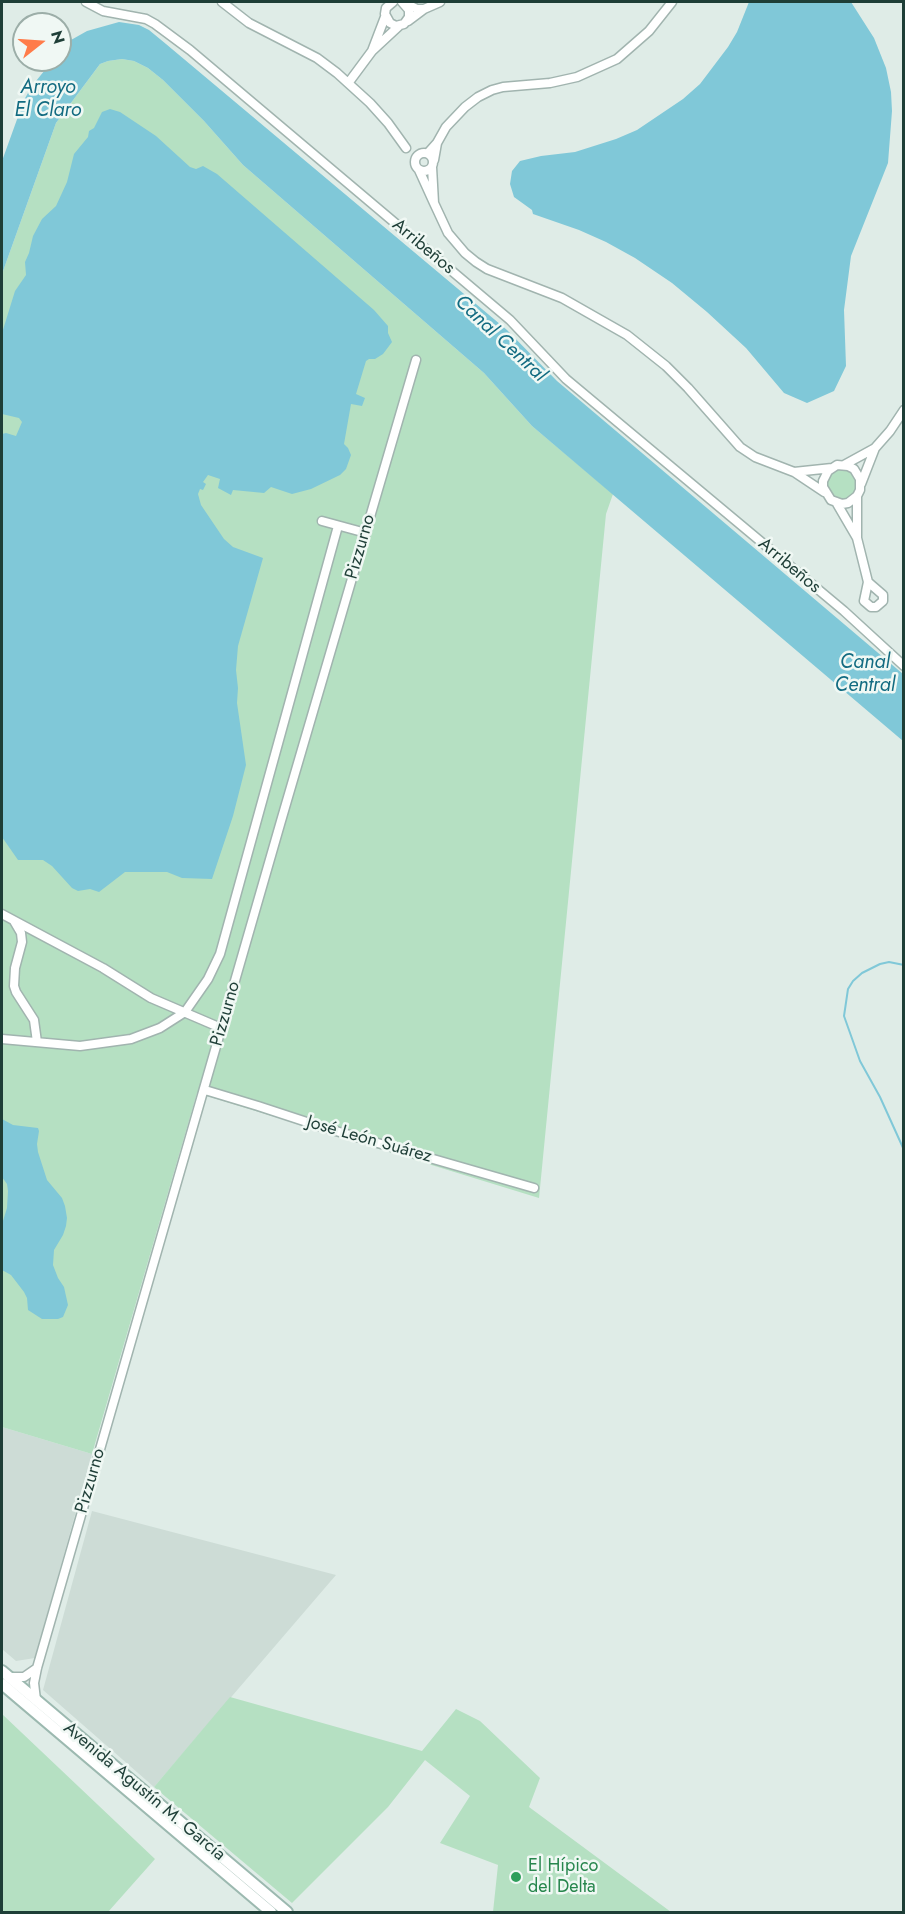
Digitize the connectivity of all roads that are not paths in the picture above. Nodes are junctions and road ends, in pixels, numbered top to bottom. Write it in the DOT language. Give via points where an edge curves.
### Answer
graph roads {
  1 [pos="86,2"];
  2 [pos="222,2"];
  3 [pos="403,2"];
  4 [pos="440,2"];
  5 [pos="672,2"];
  6 [pos="388,7"];
  7 [pos="424,9"];
  8 [pos="404,23"];
  9 [pos="372,51"];
  10 [pos="349,82"];
  11 [pos="405,148"];
  12 [pos="428,158"];
  13 [pos="417,166"];
  14 [pos="434,203"];
  15 [pos="416,360"];
  16 [pos="903,410"];
  17 [pos="875,448"];
  18 [pos="843,465"];
  19 [pos="832,468"];
  20 [pos="794,472"];
  21 [pos="861,484"];
  22 [pos="824,492"];
  23 [pos="857,495"];
  24 [pos="836,502"];
  25 [pos="322,521"];
  26 [pos="338,526"];
  27 [pos="366,533"];
  28 [pos="857,538"];
  29 [pos="868,582"];
  30 [pos="903,666"];
  31 [pos="2,914"];
  32 [pos="14,920"];
  33 [pos="185,1012"];
  34 [pos="221,1028"];
  35 [pos="2,1039"];
  36 [pos="37,1042"];
  37 [pos="205,1090"];
  38 [pos="534,1188"];
  39 [pos="37,1668"];
  40 [pos="4,1677"];
  41 [pos="36,1700"];
  42 [pos="271,1912"];
  43 [pos="287,1912"];
  1 -- 30 [label="street, Arribeños" via="103,11 146,19 190,50 510,320 566,379 844,611"];
  2 -- 10 [label="street" via="249,23 317,58"];
  3 -- 7 [label="street"];
  3 -- 8 [label="street" via="409,10"];
  4 -- 7 [label="street"];
  5 -- 12 [label="street" via="649,31 617,59 577,77 503,87 478,97 446,127"];
  6 -- 8 [label="street" via="393,25"];
  6 -- 9 [label="street"];
  7 -- 8 [label="street"];
  8 -- 9 [label="street"];
  9 -- 10 [label="street"];
  10 -- 11 [label="street" via="388,123"];
  11 -- 12 [label="street"];
  11 -- 13 [label="street"];
  12 -- 13 [label="street" via="416,157"];
  12 -- 13 [label="street" via="424,171"];
  12 -- 14 [label="street"];
  13 -- 14 [label="street"];
  14 -- 20 [label="street" via="448,233 476,262 562,298 627,335 666,366 740,447"];
  15 -- 27 [label="street, Pizzurno"];
  16 -- 17 [label="street"];
  17 -- 18 [label="street"];
  17 -- 21 [label="street"];
  18 -- 19 [label="street"];
  18 -- 21 [label="street" via="858,473"];
  19 -- 20 [label="street"];
  19 -- 22 [label="street" via="823,481"];
  20 -- 22 [label="street"];
  21 -- 23 [label="street"];
  22 -- 24 [label="street"];
  23 -- 24 [label="street" via="848,502"];
  23 -- 28 [label="street"];
  24 -- 28 [label="street"];
  25 -- 26 [label="street"];
  26 -- 27 [label="street"];
  26 -- 33 [label="street" via="217,964"];
  27 -- 34 [label="street, Pizzurno"];
  28 -- 29 [label="street"];
  31 -- 32 [label="street"];
  32 -- 33 [label="street" via="151,998"];
  32 -- 36 [label="street" via="21,933 14,986 34,1020"];
  33 -- 34 [label="street"];
  33 -- 36 [label="street" via="160,1028 131,1039 80,1046"];
  34 -- 37 [label="street, Pizzurno"];
  35 -- 36 [label="street"];
  37 -- 38 [label="street, José León Suárez"];
  37 -- 39 [label="street, Pizzurno"];
  39 -- 40 [label="street" via="24,1677"];
  39 -- 41 [label="street, Pizzurno"];
  40 -- 41 [label="main road, Avenida Agustín M. García"];
  40 -- 42 [label="main road, Avenida Agustín M. García"];
  41 -- 43 [label="main road, Avenida Agustín M. García"];
}
